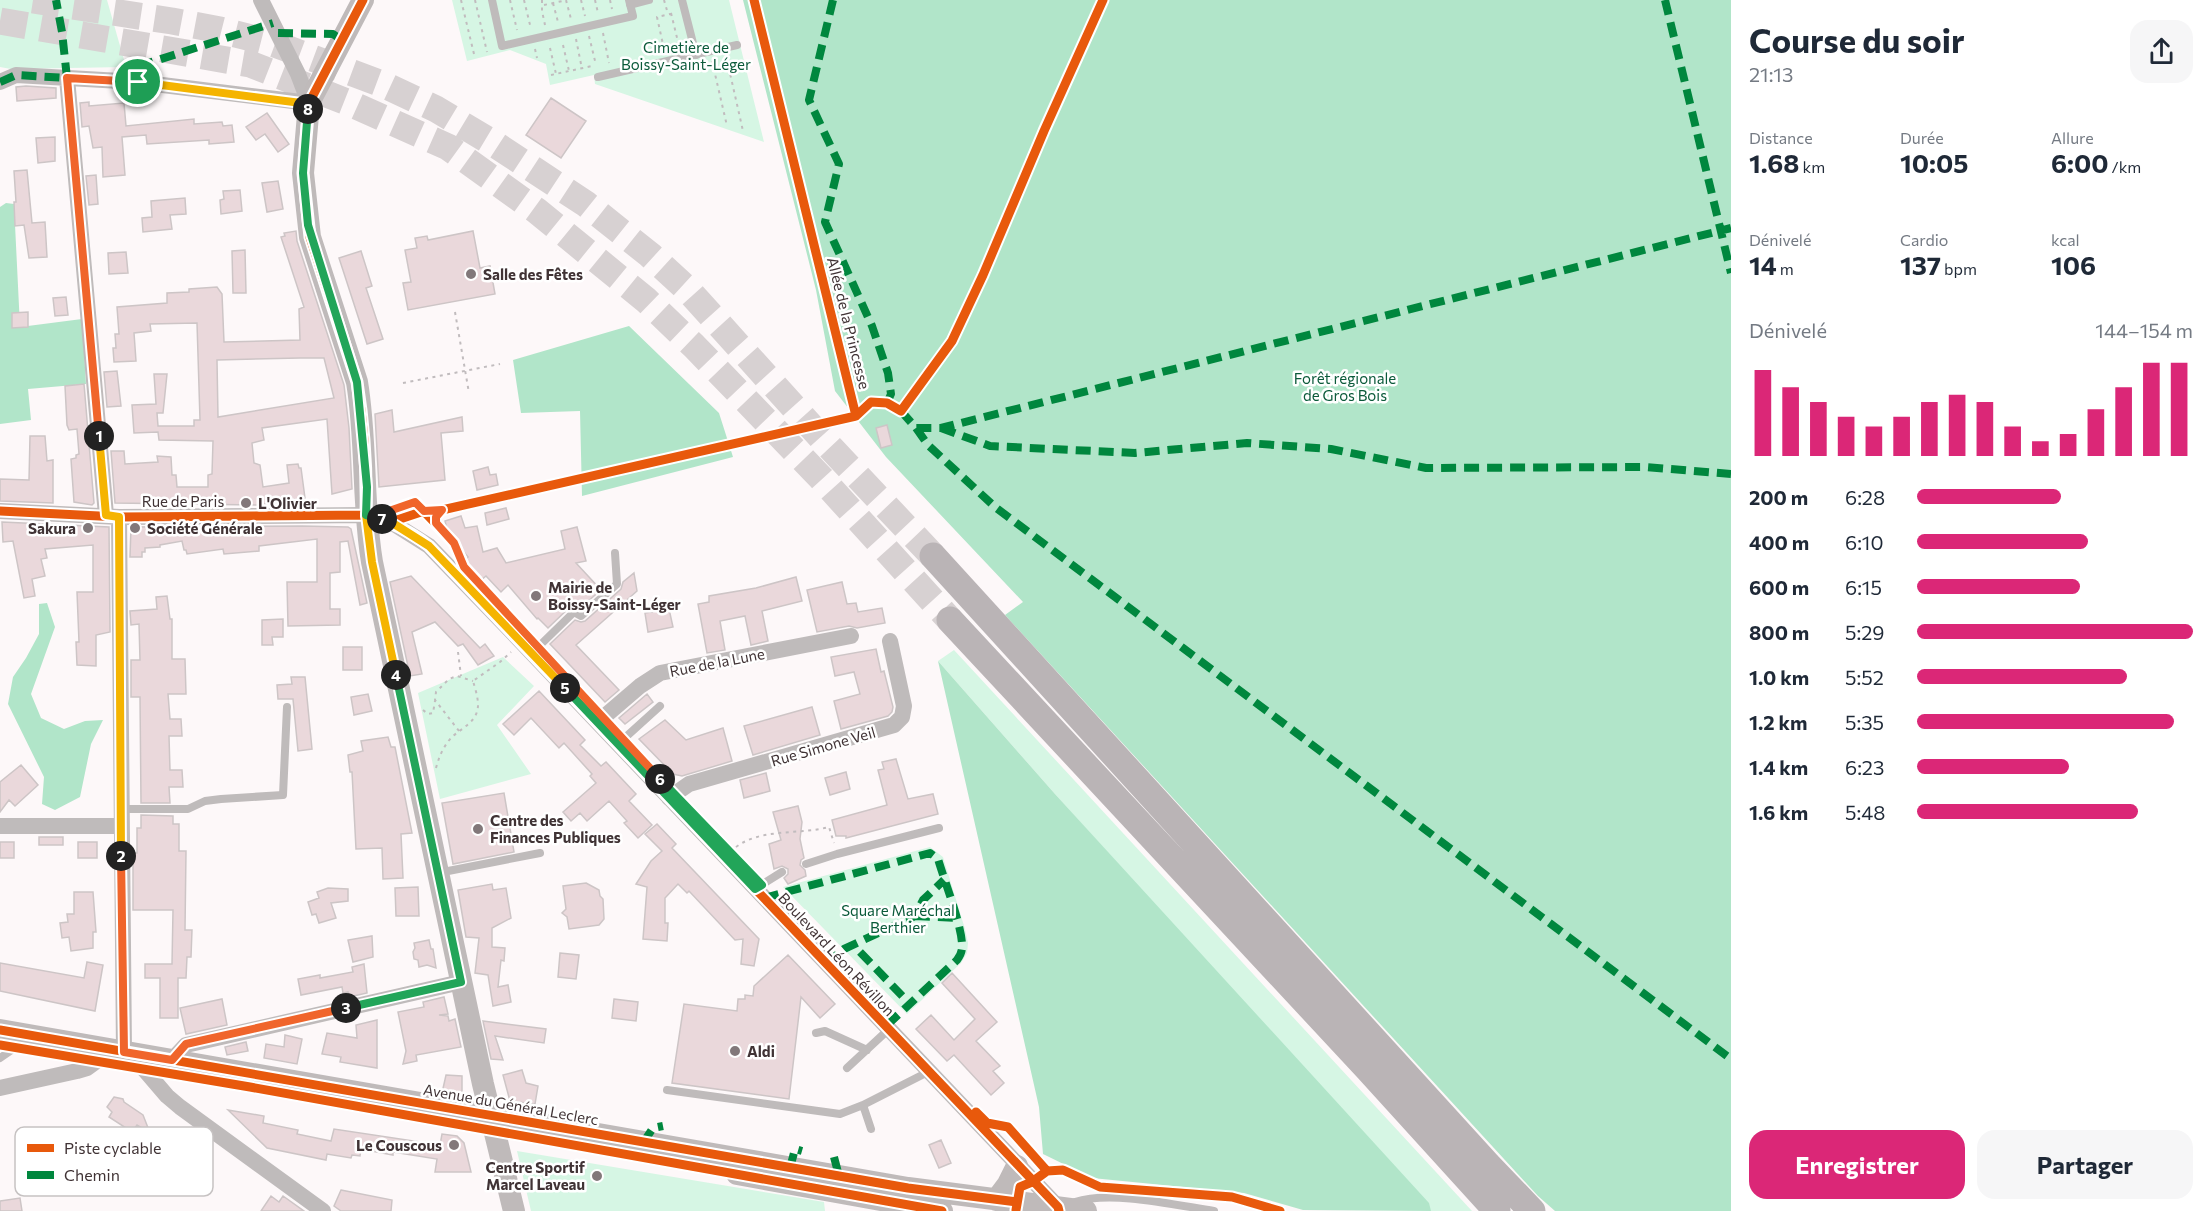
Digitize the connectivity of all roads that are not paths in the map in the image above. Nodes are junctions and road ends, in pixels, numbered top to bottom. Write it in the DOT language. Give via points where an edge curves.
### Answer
graph roads {
  1 [pos="261,0"];
  2 [pos="363,0"];
  3 [pos="492,0"];
  4 [pos="649,0"];
  5 [pos="682,0"];
  6 [pos="629,2"];
  7 [pos="737,45"];
  8 [pos="696,55"];
  9 [pos="598,77"];
  10 [pos="67,78"];
  11 [pos="0,82"];
  12 [pos="309,104"];
  13 [pos="442,510"];
  14 [pos="0,511"];
  15 [pos="366,515"];
  16 [pos="113,516"];
  17 [pos="391,522"];
  18 [pos="615,553"];
  19 [pos="933,556"];
  20 [pos="950,620"];
  21 [pos="851,636"];
  22 [pos="890,641"];
  23 [pos="526,647"];
  24 [pos="660,706"];
  25 [pos="287,707"];
  26 [pos="598,722"];
  27 [pos="618,744"];
  28 [pos="669,798"];
  29 [pos="121,809"];
  30 [pos="0,826"];
  31 [pos="121,826"];
  32 [pos="939,828"];
  33 [pos="540,853"];
  34 [pos="806,864"];
  35 [pos="782,872"];
  36 [pos="438,873"];
  37 [pos="755,889"];
  38 [pos="461,982"];
  39 [pos="0,1030"];
  40 [pos="888,1030"];
  41 [pos="816,1033"];
  42 [pos="6,1050"];
  43 [pos="867,1050"];
  44 [pos="124,1052"];
  45 [pos="98,1060"];
  46 [pos="172,1060"];
  47 [pos="143,1068"];
  48 [pos="847,1068"];
  49 [pos="928,1072"];
  50 [pos="0,1088"];
  51 [pos="667,1090"];
  52 [pos="863,1105"];
  53 [pos="492,1123"];
  54 [pos="208,1127"];
  55 [pos="871,1129"];
  56 [pos="213,1131"];
  57 [pos="1017,1166"];
  58 [pos="996,1200"];
  59 [pos="1058,1209"];
  60 [pos="323,1211"];
  61 [pos="514,1211"];
  62 [pos="942,1211"];
  63 [pos="1086,1211"];
  64 [pos="1214,1211"];
  65 [pos="1497,1211"];
  66 [pos="1532,1211"];
  1 -- 12 [label="street"];
  2 -- 12 [label="main road"];
  3 -- 6 [label="lane" via="502,46 633,16"];
  4 -- 6 [label="lane"];
  5 -- 8 [label="lane"];
  7 -- 8 [label="lane"];
  8 -- 9 [label="lane"];
  10 -- 11 [label="street" via="16,75"];
  10 -- 12 [label="street" via="138,82"];
  10 -- 16 [label="street"];
  12 -- 15 [label="main road" via="303,173 308,225 357,382"];
  13 -- 17 [label="lane" via="424,511"];
  14 -- 16 [label="street, Rue de Paris"];
  15 -- 16 [label="street, Rue de Paris"];
  15 -- 17 [label="street, Rue de Paris"];
  15 -- 36 [label="main road" via="372,562"];
  16 -- 29 [label="street"];
  17 -- 23 [label="street, Boulevard Léon Révillon" via="420,539"];
  18 -- 23 [label="lane" via="617,584 581,616 574,612"];
  19 -- 66 [label="highway"];
  20 -- 65 [label="highway"];
  21 -- 26 [label="street, Rue de la Lune" via="660,673"];
  22 -- 28 [label="street, Rue Simone Veil" via="904,706 902,717 894,725 689,784"];
  23 -- 26 [label="street, Boulevard Léon Révillon"];
  24 -- 27 [label="lane"];
  25 -- 29 [label="lane" via="283,795 205,801 188,809"];
  26 -- 27 [label="street, Boulevard Léon Révillon"];
  27 -- 28 [label="street, Boulevard Léon Révillon"];
  28 -- 37 [label="street, Boulevard Léon Révillon"];
  29 -- 31 [label="street"];
  30 -- 31 [label="street"];
  31 -- 44 [label="street"];
  32 -- 34 [label="lane"];
  33 -- 36 [label="lane"];
  35 -- 37 [label="lane"];
  36 -- 38 [label="main road"];
  37 -- 40 [label="street, Boulevard Léon Révillon"];
  38 -- 46 [label="street" via="186,1044"];
  38 -- 53 [label="main road"];
  39 -- 44 [label="main road, Avenue du Général Leclerc"];
  40 -- 43 [label="lane"];
  40 -- 49 [label="street, Boulevard Léon Révillon"];
  41 -- 43 [label="lane" via="825,1030"];
  42 -- 45 [label="main road, Avenue du Général Leclerc"];
  43 -- 48 [label="lane"];
  44 -- 46 [label="main road, Avenue du Général Leclerc"];
  45 -- 47 [label="main road, Avenue du Général Leclerc"];
  45 -- 50 [label="street" via="77,1071"];
  46 -- 53 [label="main road, Avenue du Général Leclerc"];
  47 -- 53 [label="main road, Avenue du Général Leclerc"];
  47 -- 54 [label="street" via="174,1102"];
  49 -- 52 [label="lane"];
  49 -- 57 [label="street, Boulevard Léon Révillon"];
  51 -- 52 [label="lane" via="840,1114"];
  52 -- 55 [label="lane"];
  53 -- 58 [label="main road, Avenue du Général Leclerc"];
  53 -- 61 [label="main road"];
  53 -- 62 [label="main road, Avenue du Général Leclerc"];
  56 -- 60 [label="street"];
  57 -- 58 [label="main road"];
  57 -- 59 [label="street, Boulevard Léon Révillon"];
  58 -- 59 [label="main road, Avenue du Général Leclerc"];
  59 -- 63 [label="main road"];
  59 -- 64 [label="lane, Avenue du Général Leclerc" via="1087,1198 1121,1198"];
}
